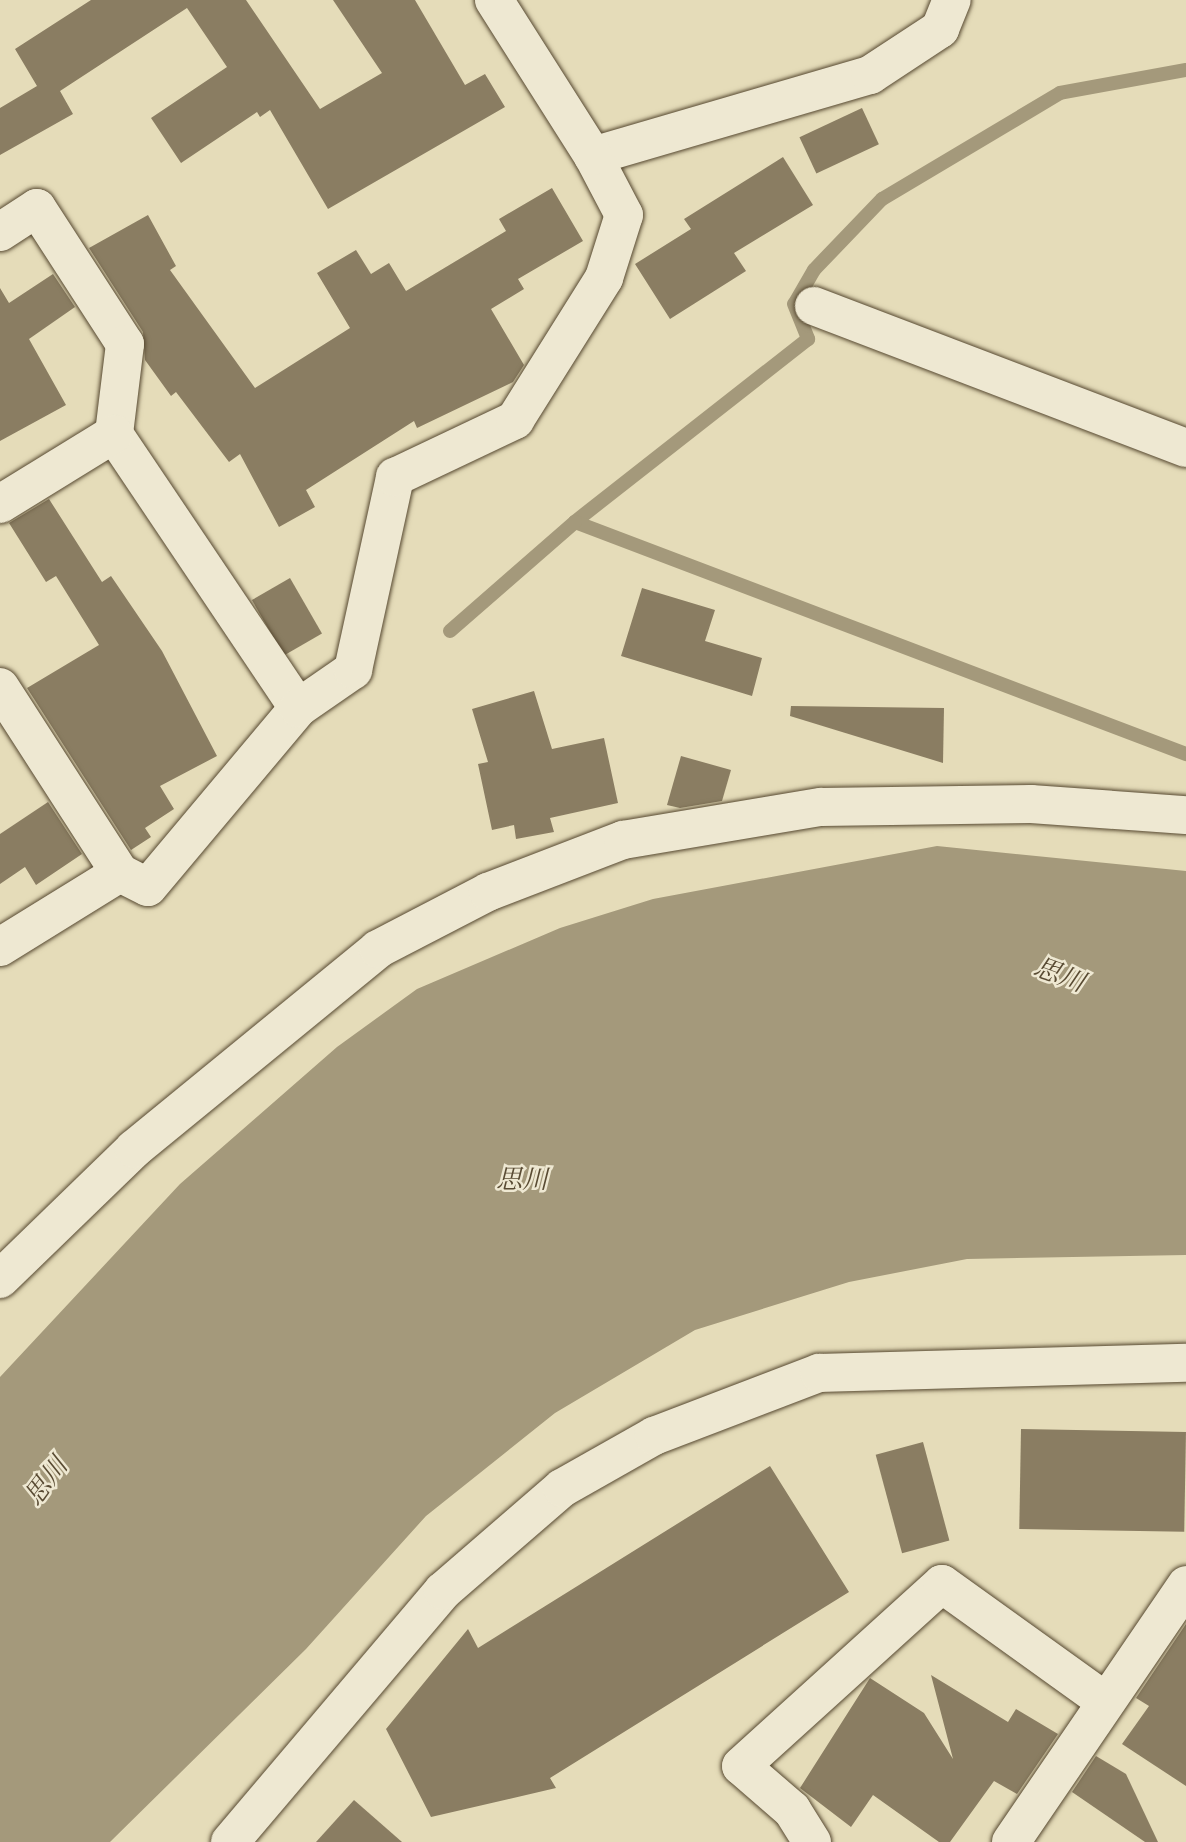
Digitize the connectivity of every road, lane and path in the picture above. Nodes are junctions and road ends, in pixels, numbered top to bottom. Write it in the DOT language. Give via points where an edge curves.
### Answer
graph roads {
  1 [pos="494,0"];
  2 [pos="952,0"];
  3 [pos="593,156"];
  4 [pos="0,232"];
  5 [pos="814,306"];
  6 [pos="114,434"];
  7 [pos="1186,448"];
  8 [pos="0,504"];
  9 [pos="0,687"];
  10 [pos="298,708"];
  11 [pos="1186,815"];
  12 [pos="120,873"];
  13 [pos="0,947"];
  14 [pos="0,1279"];
  15 [pos="1186,1363"];
  16 [pos="1186,1585"];
  17 [pos="1105,1701"];
  18 [pos="230,1842"];
  19 [pos="812,1842"];
  20 [pos="1011,1842"];
  1 -- 3 [label="street"];
  2 -- 3 [label="street" via="940,29 870,75"];
  3 -- 10 [label="street" via="624,215 604,278 515,419 395,477 353,670"];
  4 -- 6 [label="street" via="37,208 125,344"];
  5 -- 7 [label="street"];
  6 -- 8 [label="street"];
  6 -- 10 [label="street"];
  9 -- 12 [label="street"];
  10 -- 12 [label="street" via="148,887"];
  11 -- 14 [label="street" via="1031,804 821,807 623,840 488,892 378,949 134,1149"];
  12 -- 13 [label="street"];
  15 -- 18 [label="street" via="820,1373 654,1436 562,1488 443,1591"];
  16 -- 17 [label="street"];
  17 -- 19 [label="street" via="942,1584 741,1766 792,1810"];
  17 -- 20 [label="street"];
}
